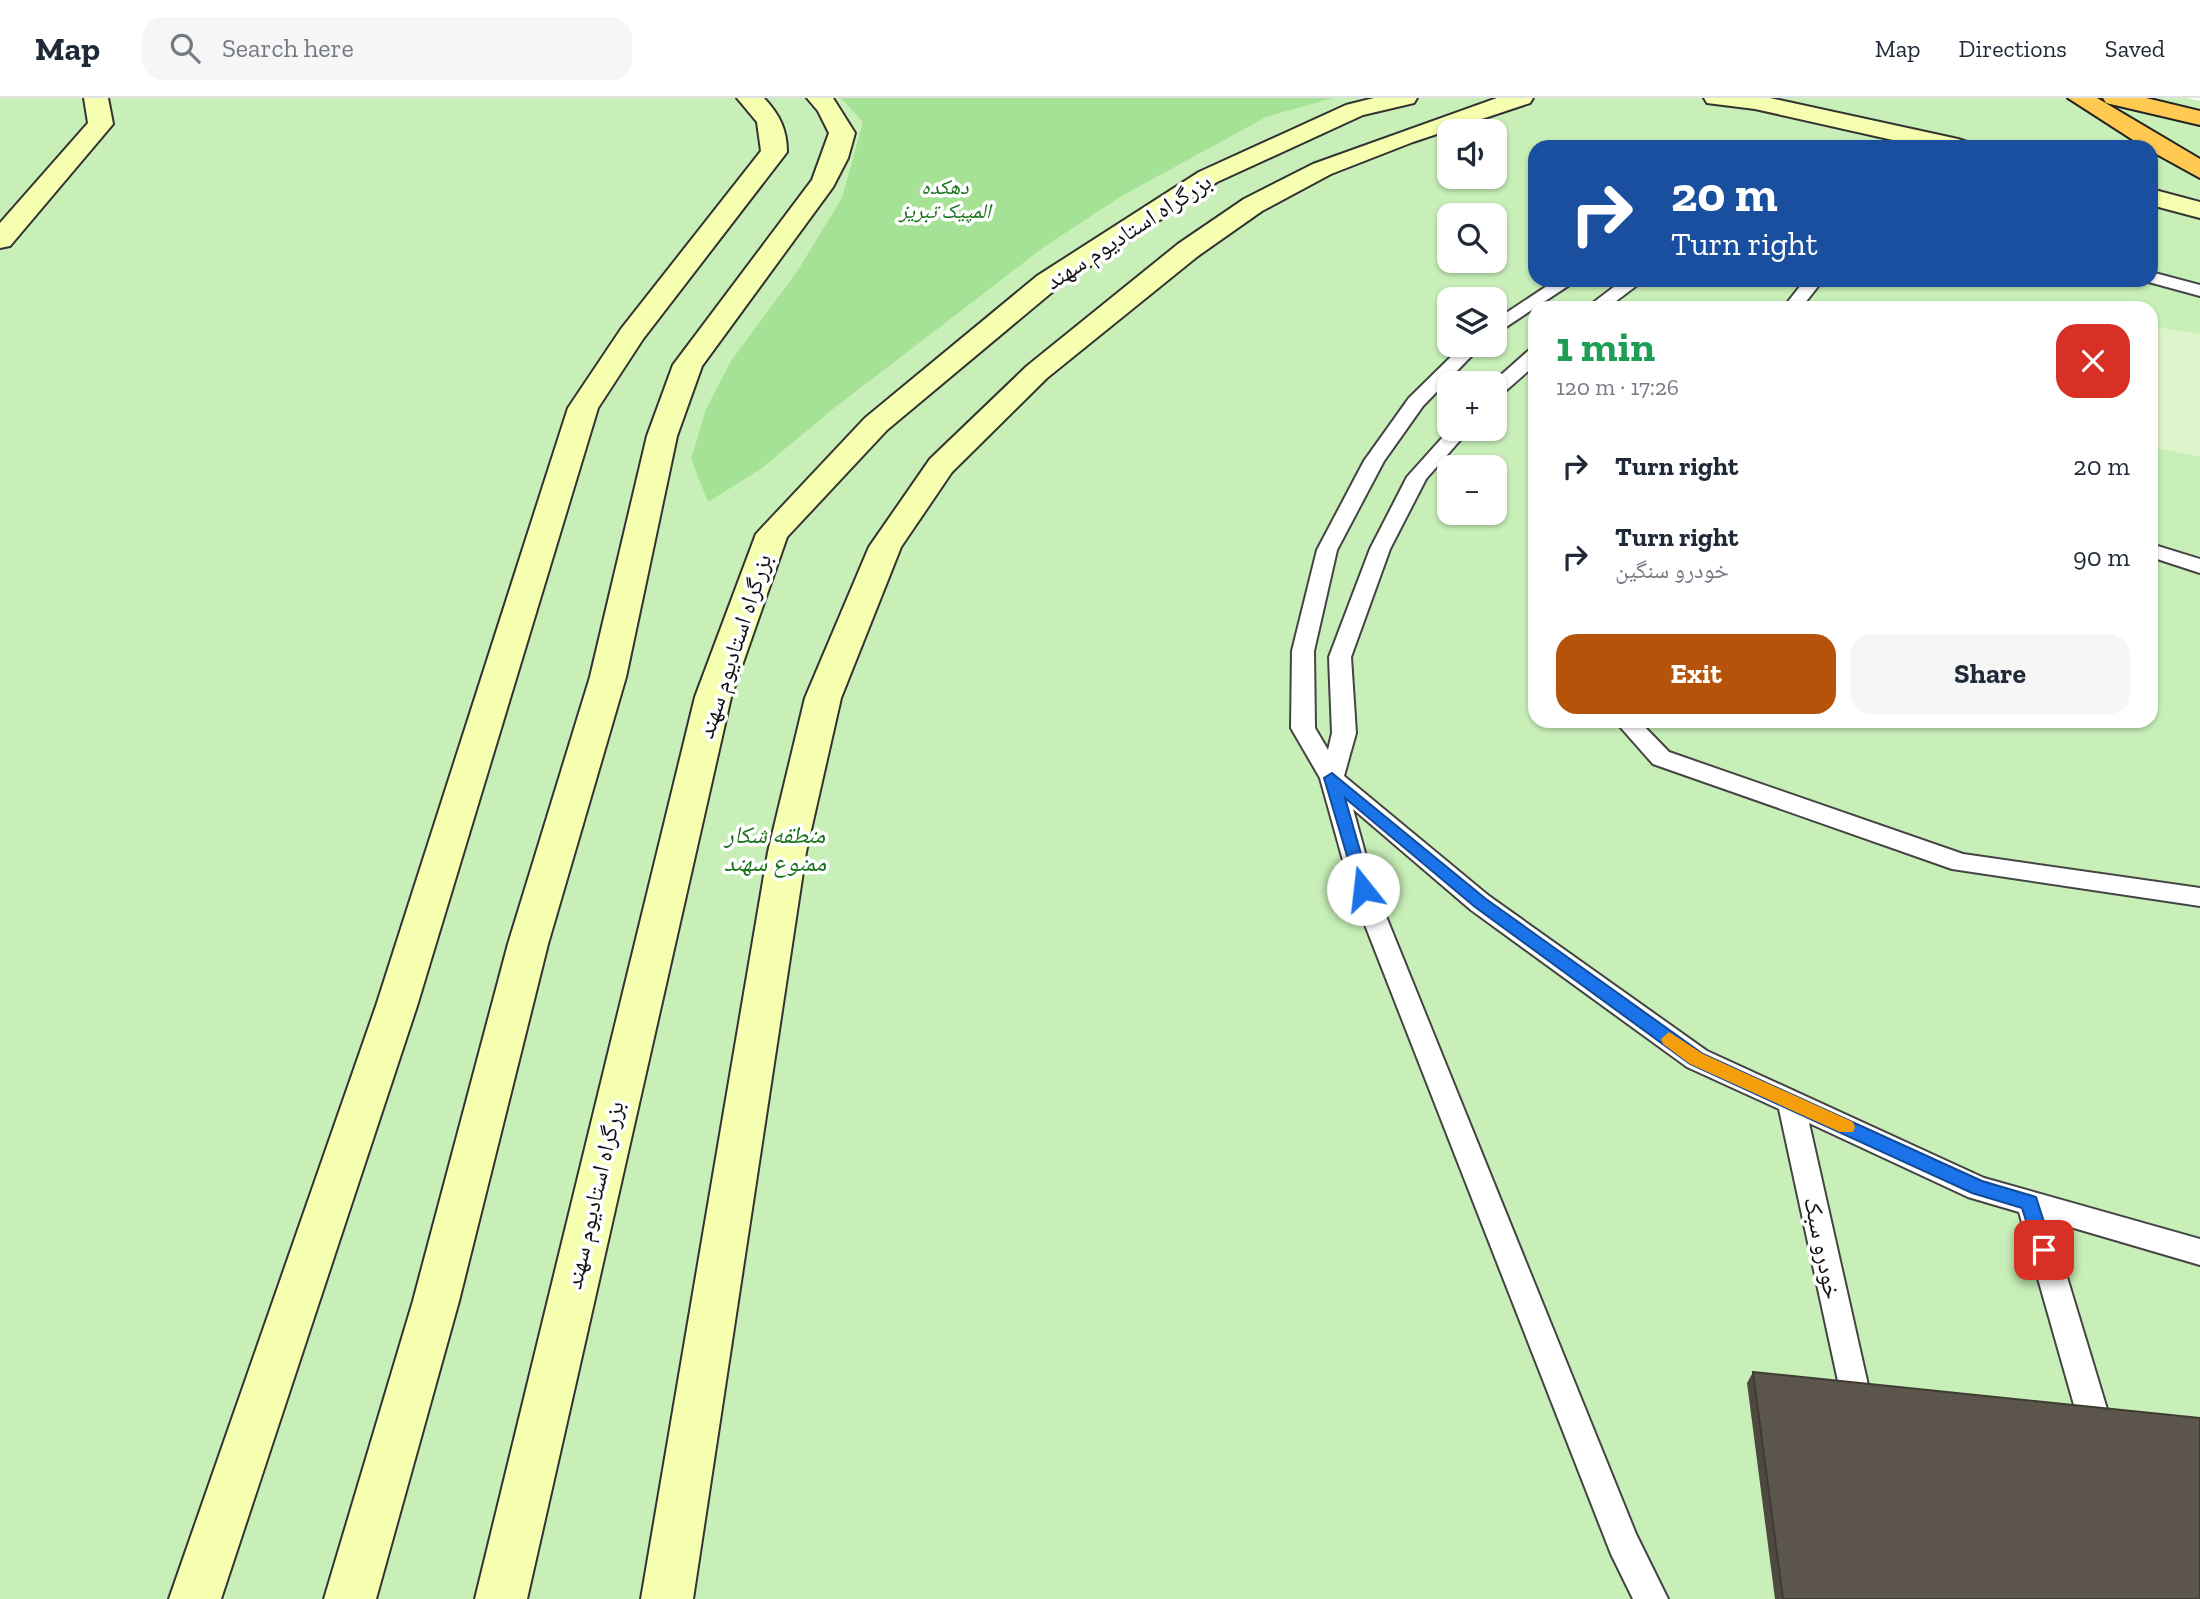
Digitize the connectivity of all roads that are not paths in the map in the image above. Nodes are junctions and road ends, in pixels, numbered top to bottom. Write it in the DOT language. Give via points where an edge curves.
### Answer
graph roads {
  1 [pos="96,98"];
  2 [pos="748,98"];
  3 [pos="820,98"];
  4 [pos="1405,98"];
  5 [pos="1521,98"];
  6 [pos="1716,98"];
  7 [pos="2080,98"];
  8 [pos="2115,98"];
  9 [pos="2200,118"];
  10 [pos="1926,140"];
  11 [pos="2150,140"];
  12 [pos="2158,145"];
  13 [pos="2200,170"];
  14 [pos="2158,199"];
  15 [pos="2200,210"];
  16 [pos="0,240"];
  17 [pos="2158,279"];
  18 [pos="1558,287"];
  19 [pos="1625,287"];
  20 [pos="1808,287"];
  21 [pos="2200,291"];
  22 [pos="1537,301"];
  23 [pos="1605,301"];
  24 [pos="1798,301"];
  25 [pos="1528,307"];
  26 [pos="1507,321"];
  27 [pos="1462,357"];
  28 [pos="1528,361"];
  29 [pos="1507,380"];
  30 [pos="1449,441"];
  31 [pos="2158,552"];
  32 [pos="2200,566"];
  33 [pos="1633,728"];
  34 [pos="1332,778"];
  35 [pos="2200,897"];
  36 [pos="1791,1102"];
  37 [pos="2030,1202"];
  38 [pos="2200,1252"];
  39 [pos="1854,1394"];
  40 [pos="2094,1419"];
  41 [pos="195,1599"];
  42 [pos="350,1599"];
  43 [pos="501,1599"];
  44 [pos="667,1599"];
  45 [pos="1651,1599"];
  1 -- 16 [label="street" via="101,124"];
  2 -- 41 [label="street" via="770,120 776,133 774,152 631,335 583,408 423,932"];
  3 -- 42 [label="street" via="842,133 835,158 824,181 688,365 662,436 608,677 528,944 436,1301"];
  4 -- 43 [label="street, بزرگراه استادیوم سهند" via="1355,110 1208,177 1048,282 876,424 772,534 713,697"];
  5 -- 44 [label="street, بزرگراه استادیوم سهند" via="1322,169 1253,205 1188,250 1037,372 941,466 885,547 823,698 787,852"];
  6 -- 10 [label="street" via="1755,102"];
  7 -- 11 [label="highway"];
  8 -- 9 [label="highway"];
  12 -- 13 [label="highway"];
  14 -- 15 [label="street"];
  17 -- 21 [label="lane"];
  18 -- 22 [label="lane"];
  19 -- 23 [label="lane"];
  20 -- 24 [label="lane"];
  25 -- 26 [label="lane"];
  27 -- 34 [label="lane" via="1409,412 1374,461 1327,550 1303,651 1303,728"];
  28 -- 29 [label="lane"];
  30 -- 34 [label="lane" via="1417,477 1380,549 1344,645 1340,657 1343,733"];
  31 -- 32 [label="lane"];
  33 -- 35 [label="lane" via="1661,758 1961,863"];
  34 -- 36 [label="lane" via="1480,903 1697,1059"];
  34 -- 45 [label="lane" via="1363,889 1623,1544"];
  36 -- 37 [label="lane" via="1978,1188"];
  36 -- 39 [label="lane, خودرو سبک"];
  37 -- 38 [label="lane"];
  37 -- 40 [label="lane"];
}
